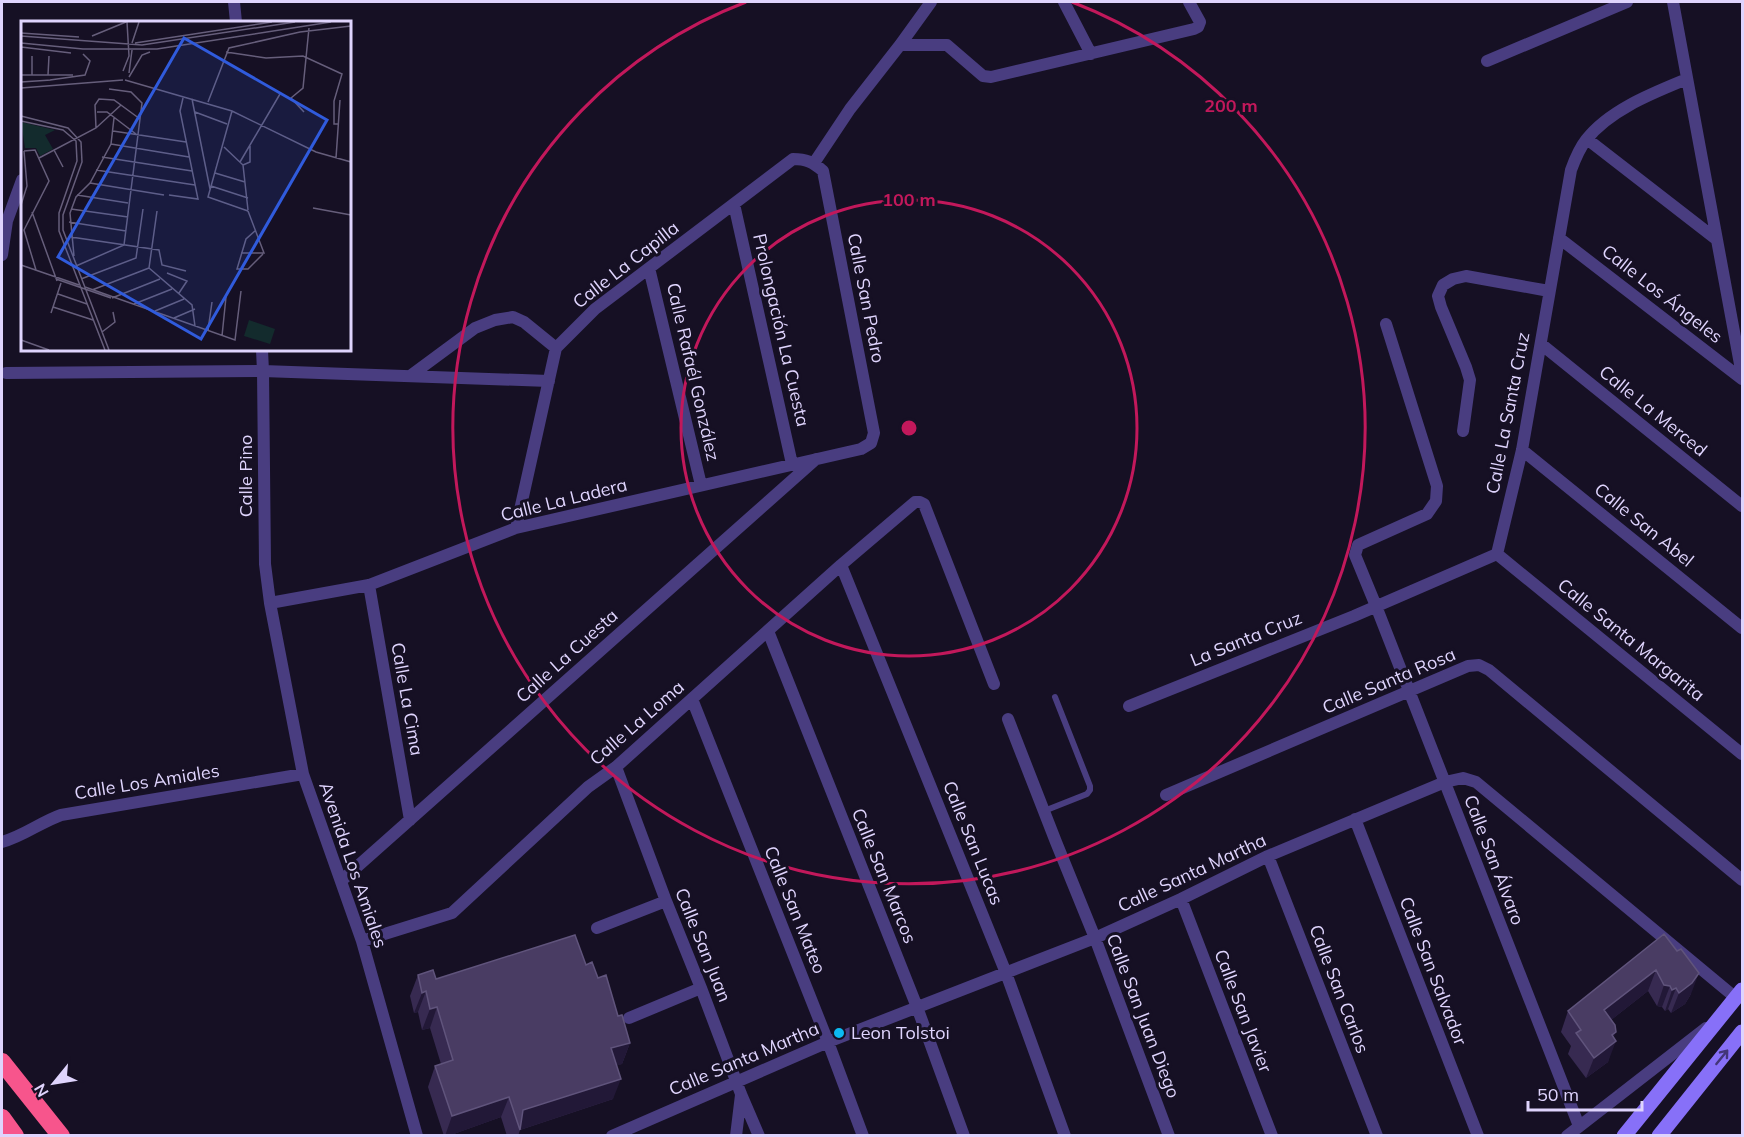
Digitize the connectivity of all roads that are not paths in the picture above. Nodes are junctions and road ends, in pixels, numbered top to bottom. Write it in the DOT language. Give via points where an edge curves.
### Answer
graph roads {
  1 [pos="234,2"];
  2 [pos="931,2"];
  3 [pos="1064,2"];
  4 [pos="1189,2"];
  5 [pos="1627,2"];
  6 [pos="1673,2"];
  7 [pos="236,21"];
  8 [pos="900,45"];
  9 [pos="1092,54"];
  10 [pos="1487,61"];
  11 [pos="1687,79"];
  12 [pos="1587,139"];
  13 [pos="814,163"];
  14 [pos="21,183"];
  15 [pos="734,204"];
  16 [pos="1559,238"];
  17 [pos="1716,238"];
  18 [pos="2,255"];
  19 [pos="649,268"];
  20 [pos="1549,291"];
  21 [pos="1386,324"];
  22 [pos="1541,344"];
  23 [pos="556,348"];
  24 [pos="261,351"];
  25 [pos="263,371"];
  26 [pos="6,373"];
  27 [pos="410,376"];
  28 [pos="1743,377"];
  29 [pos="549,381"];
  30 [pos="1463,431"];
  31 [pos="871,444"];
  32 [pos="1522,450"];
  33 [pos="816,459"];
  34 [pos="792,464"];
  35 [pos="701,485"];
  36 [pos="1743,506"];
  37 [pos="516,528"];
  38 [pos="1497,554"];
  39 [pos="842,565"];
  40 [pos="369,585"];
  41 [pos="270,603"];
  42 [pos="1376,606"];
  43 [pos="1743,628"];
  44 [pos="768,631"];
  45 [pos="994,684"];
  46 [pos="1410,692"];
  47 [pos="1055,697"];
  48 [pos="692,699"];
  49 [pos="1129,706"];
  50 [pos="1008,719"];
  51 [pos="1743,754"];
  52 [pos="616,767"];
  53 [pos="303,774"];
  54 [pos="1445,782"];
  55 [pos="1166,795"];
  56 [pos="1044,811"];
  57 [pos="1355,819"];
  58 [pos="410,820"];
  59 [pos="2,842"];
  60 [pos="1268,856"];
  61 [pos="1743,880"];
  62 [pos="341,881"];
  63 [pos="1181,899"];
  64 [pos="666,901"];
  65 [pos="597,928"];
  66 [pos="1095,938"];
  67 [pos="362,941"];
  68 [pos="1006,973"];
  69 [pos="701,988"];
  70 [pos="1739,994"];
  71 [pos="917,1007"];
  72 [pos="1720,1017"];
  73 [pos="629,1018"];
  74 [pos="1743,1032"];
  75 [pos="828,1042"];
  76 [pos="2,1062"];
  77 [pos="736,1081"];
  78 [pos="741,1094"];
  79 [pos="2,1118"];
  80 [pos="1579,1126"];
  81 [pos="639,1130"];
  82 [pos="15,1136"];
  83 [pos="61,1136"];
  84 [pos="417,1136"];
  85 [pos="612,1136"];
  86 [pos="736,1136"];
  87 [pos="759,1136"];
  88 [pos="863,1136"];
  89 [pos="964,1136"];
  90 [pos="1065,1136"];
  91 [pos="1169,1136"];
  92 [pos="1272,1136"];
  93 [pos="1377,1136"];
  94 [pos="1478,1136"];
  95 [pos="1567,1136"];
  96 [pos="1624,1136"];
  97 [pos="1659,1136"];
  1 -- 7 [label="street"];
  2 -- 8 [label="street"];
  3 -- 9 [label="street"];
  4 -- 9 [label="street" via="1200,22 1198,27"];
  5 -- 10 [label="street"];
  6 -- 11 [label="street"];
  8 -- 9 [label="street" via="947,45 987,77"];
  8 -- 13 [label="street"];
  11 -- 12 [label="street, Calle La Santa Cruz" via="1613,115"];
  11 -- 17 [label="street"];
  12 -- 16 [label="street, Calle La Santa Cruz" via="1571,170"];
  12 -- 17 [label="street"];
  13 -- 15 [label="street, Calle La Capilla" via="793,159"];
  13 -- 31 [label="street, Calle San Pedro" via="823,171 874,433"];
  14 -- 18 [label="street" via="7,221"];
  15 -- 19 [label="street, Calle La Capilla"];
  15 -- 34 [label="street, Prolongación La Cuesta"];
  16 -- 20 [label="street, Calle La Santa Cruz"];
  16 -- 28 [label="street, Calle Los Ángeles"];
  17 -- 28 [label="street"];
  19 -- 23 [label="street, Calle La Capilla" via="595,309"];
  19 -- 35 [label="street, Calle Rafaél González"];
  20 -- 22 [label="street, Calle La Santa Cruz"];
  20 -- 30 [label="street" via="1466,276 1443,285 1438,296 1441,307 1470,380"];
  21 -- 42 [label="street, Calle San Álvaro" via="1437,486 1436,501 1427,514 1358,545 1354,555"];
  22 -- 32 [label="street, Calle La Santa Cruz"];
  22 -- 36 [label="street, Calle La Merced"];
  23 -- 27 [label="street" via="524,322 513,317 495,320 475,328"];
  23 -- 29 [label="street"];
  24 -- 25 [label="street, Calle Pino"];
  25 -- 26 [label="street"];
  25 -- 27 [label="street"];
  25 -- 41 [label="street, Calle Pino" via="265,564"];
  27 -- 29 [label="street"];
  29 -- 37 [label="street"];
  31 -- 33 [label="street, Calle La Ladera" via="861,450"];
  32 -- 38 [label="street, Calle La Santa Cruz"];
  32 -- 43 [label="street, Calle San Abel"];
  33 -- 34 [label="street, Calle La Ladera"];
  33 -- 58 [label="street, Calle La Cuesta"];
  34 -- 35 [label="street, Calle La Ladera"];
  35 -- 37 [label="street, Calle La Ladera"];
  37 -- 40 [label="street, Calle La Ladera"];
  38 -- 42 [label="street"];
  38 -- 51 [label="street, Calle Santa Margarita"];
  39 -- 44 [label="street, Calle La Loma"];
  39 -- 45 [label="street, Calle La Loma" via="915,502 924,504"];
  39 -- 68 [label="street, Calle San Lucas"];
  40 -- 41 [label="street, Calle La Ladera"];
  40 -- 58 [label="street, Calle La Cima"];
  41 -- 53 [label="street, Avenida Los Amiales"];
  42 -- 46 [label="street, Calle San Álvaro"];
  42 -- 49 [label="street, La Santa Cruz"];
  44 -- 48 [label="street, Calle La Loma"];
  44 -- 71 [label="street, Calle San Marcos"];
  46 -- 54 [label="street, Calle San Álvaro"];
  46 -- 55 [label="street, Calle Santa Rosa"];
  46 -- 61 [label="street, Calle Santa Rosa" via="1468,666 1479,665 1489,670"];
  47 -- 56 [label="lane" via="1090,790"];
  48 -- 52 [label="street, Calle La Loma"];
  48 -- 75 [label="street, Calle San Mateo"];
  50 -- 56 [label="street, Calle San Juan Diego"];
  52 -- 64 [label="street, Calle San Juan"];
  52 -- 67 [label="street, Calle La Loma" via="588,787 452,913"];
  53 -- 59 [label="street, Calle Los Amiales" via="61,814"];
  53 -- 62 [label="street, Avenida Los Amiales"];
  54 -- 57 [label="street, Calle Santa Martha"];
  54 -- 70 [label="street, Calle Santa Martha" via="1463,778 1476,782"];
  54 -- 80 [label="street, Calle San Álvaro"];
  56 -- 66 [label="street, Calle San Juan Diego"];
  57 -- 60 [label="street, Calle Santa Martha"];
  57 -- 94 [label="street, Calle San Salvador"];
  58 -- 62 [label="street, Calle La Cuesta"];
  60 -- 63 [label="street, Calle Santa Martha"];
  60 -- 93 [label="street, Calle San Carlos"];
  62 -- 67 [label="street, Avenida Los Amiales"];
  63 -- 66 [label="street, Calle Santa Martha"];
  63 -- 92 [label="street, Calle San Javier"];
  64 -- 65 [label="street"];
  64 -- 69 [label="street, Calle San Juan"];
  66 -- 68 [label="street, Calle Santa Martha"];
  66 -- 91 [label="street, Calle San Juan Diego"];
  67 -- 84 [label="street, Avenida Los Amiales"];
  68 -- 71 [label="street, Calle Santa Martha"];
  68 -- 90 [label="street, Calle San Lucas"];
  69 -- 73 [label="street"];
  69 -- 77 [label="street, Calle San Juan"];
  70 -- 72 [label="street"];
  71 -- 75 [label="street, Calle Santa Martha"];
  71 -- 89 [label="street, Calle San Marcos"];
  72 -- 80 [label="street"];
  72 -- 96 [label="street"];
  97 -- 74 [label="street, one-way"];
  75 -- 77 [label="street, Calle Santa Martha"];
  75 -- 88 [label="street, Calle San Mateo"];
  76 -- 83 [label="highway"];
  77 -- 78 [label="street, Calle San Juan"];
  77 -- 81 [label="street, Calle Santa Martha"];
  78 -- 86 [label="street"];
  78 -- 87 [label="street, Calle San Juan"];
  79 -- 82 [label="highway"];
  80 -- 95 [label="street"];
  81 -- 85 [label="street, Calle Santa Martha"];
}
